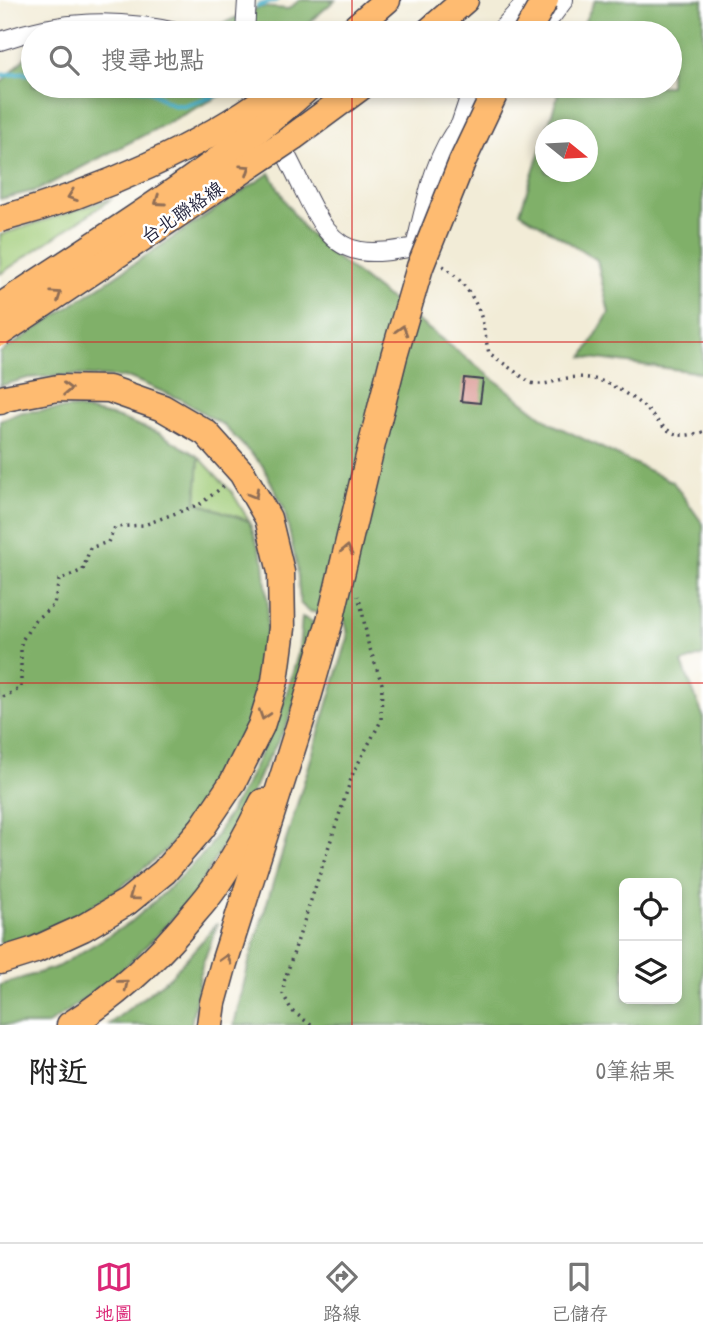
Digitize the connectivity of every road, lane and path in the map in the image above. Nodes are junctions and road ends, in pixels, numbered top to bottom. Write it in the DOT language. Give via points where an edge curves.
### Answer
graph roads {
  1 [pos="247,0"];
  2 [pos="387,0"];
  3 [pos="403,0"];
  4 [pos="465,0"];
  5 [pos="528,0"];
  6 [pos="545,0"];
  7 [pos="564,0"];
  8 [pos="246,21"];
  9 [pos="363,21"];
  10 [pos="381,21"];
  11 [pos="441,21"];
  12 [pos="509,21"];
  13 [pos="533,21"];
  14 [pos="547,21"];
  15 [pos="21,35"];
  16 [pos="0,41"];
  17 [pos="257,98"];
  18 [pos="265,98"];
  19 [pos="297,98"];
  20 [pos="346,98"];
  21 [pos="469,98"];
  22 [pos="488,98"];
  23 [pos="491,98"];
  24 [pos="460,125"];
  25 [pos="0,219"];
  26 [pos="415,247"];
  27 [pos="0,307"];
  28 [pos="0,333"];
  29 [pos="0,401"];
  30 [pos="703,432"];
  31 [pos="242,473"];
  32 [pos="362,610"];
  33 [pos="3,697"];
  34 [pos="304,711"];
  35 [pos="0,961"];
  36 [pos="70,1025"];
  37 [pos="210,1025"];
  38 [pos="311,1025"];
  1 -- 8 [label="street"];
  2 -- 9 [label="highway"];
  3 -- 10 [label="highway"];
  4 -- 11 [label="highway"];
  5 -- 12 [label="street"];
  6 -- 13 [label="highway, bridge"];
  7 -- 14 [label="street"];
  15 -- 16 [label="street"];
  17 -- 26 [label="street" via="318,217 336,240 359,251"];
  18 -- 25 [label="highway, one-way, bridge" via="208,135 139,170"];
  19 -- 27 [label="highway, 台北聯絡線, one-way, bridge" via="155,204"];
  28 -- 20 [label="highway, 台北聯絡線, one-way, bridge"];
  21 -- 24 [label="street"];
  22 -- 24 [label="street"];
  34 -- 23 [label="highway, one-way, bridge" via="420,267"];
  24 -- 26 [label="street" via="434,173"];
  26 -- 30 [label="path" via="448,269 474,301 489,353 531,383 593,379 623,392 675,434"];
  29 -- 31 [label="highway, one-way" via="58,388 109,389 163,408 205,433"];
  31 -- 33 [label="path" via="200,504 144,525 115,527 108,542 90,548 83,570 59,580 54,605 35,620 21,642 21,688"];
  31 -- 35 [label="highway, one-way" via="268,518 281,572 282,628 275,681 261,726 233,782 164,872 127,902 83,928"];
  32 -- 38 [label="path" via="382,684 381,721 353,772 285,982 283,994 292,1011"];
  36 -- 34 [label="highway, one-way" via="140,971 214,889 255,819"];
  37 -- 34 [label="highway, one-way" via="224,963"];
}
